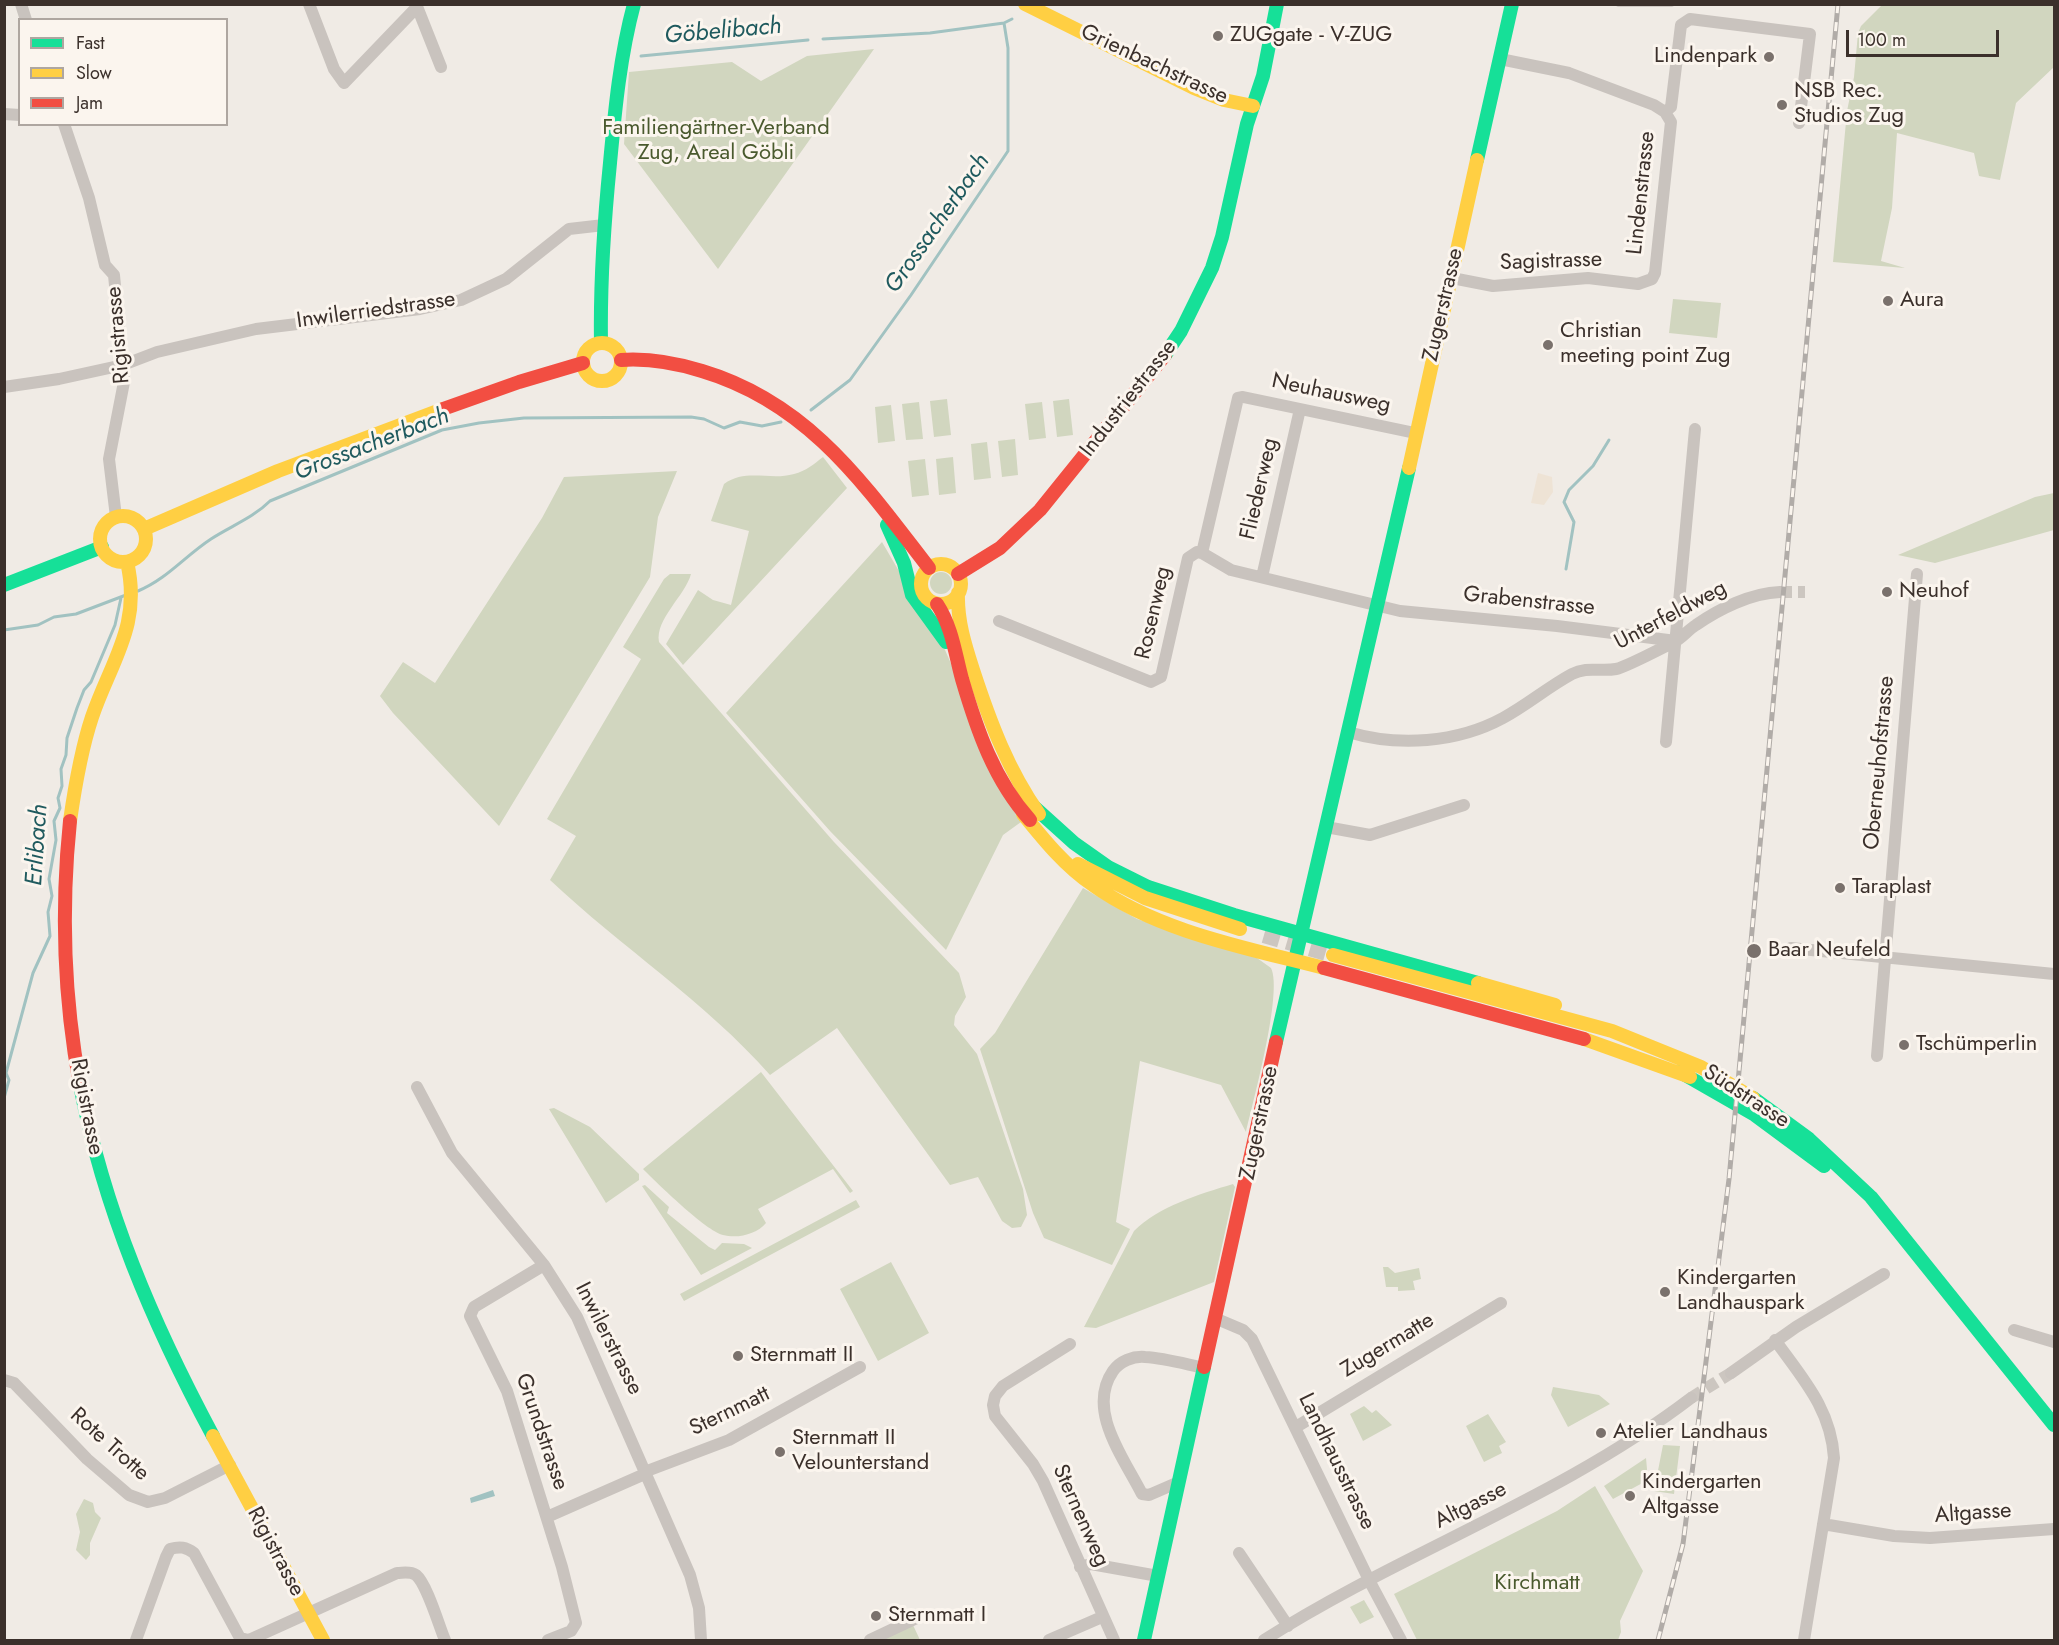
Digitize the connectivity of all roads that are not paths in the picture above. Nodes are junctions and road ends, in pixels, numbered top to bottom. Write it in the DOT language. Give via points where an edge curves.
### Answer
graph roads {
  1 [pos="309,4"];
  2 [pos="634,4"];
  3 [pos="1277,4"];
  4 [pos="1512,4"];
  5 [pos="1028,5"];
  6 [pos="417,6"];
  7 [pos="1500,59"];
  8 [pos="441,67"];
  9 [pos="1253,106"];
  10 [pos="1665,112"];
  11 [pos="1799,123"];
  12 [pos="65,126"];
  13 [pos="604,225"];
  14 [pos="1452,278"];
  15 [pos="1652,279"];
  16 [pos="601,343"];
  17 [pos="621,360"];
  18 [pos="584,363"];
  19 [pos="123,365"];
  20 [pos="4,387"];
  21 [pos="1238,398"];
  22 [pos="1299,409"];
  23 [pos="1695,429"];
  24 [pos="1415,433"];
  25 [pos="882,507"];
  26 [pos="116,517"];
  27 [pos="144,529"];
  28 [pos="102,547"];
  29 [pos="1202,553"];
  30 [pos="127,562"];
  31 [pos="929,568"];
  32 [pos="958,574"];
  33 [pos="1917,574"];
  34 [pos="1262,578"];
  35 [pos="4,585"];
  36 [pos="1780,592"];
  37 [pos="958,593"];
  38 [pos="937,604"];
  39 [pos="1378,606"];
  40 [pos="999,621"];
  41 [pos="1676,641"];
  42 [pos="962,678"];
  43 [pos="1348,732"];
  44 [pos="1666,742"];
  45 [pos="1464,805"];
  46 [pos="1028,810"];
  47 [pos="1326,827"];
  48 [pos="1301,933"];
  49 [pos="1264,935"];
  50 [pos="1791,948"];
  51 [pos="1333,955"];
  52 [pos="1885,956"];
  53 [pos="1295,960"];
  54 [pos="2055,974"];
  55 [pos="1527,1009"];
  56 [pos="1877,1056"];
  57 [pos="1685,1060"];
  58 [pos="1690,1077"];
  59 [pos="417,1087"];
  60 [pos="1920,1257"];
  61 [pos="544,1264"];
  62 [pos="1884,1274"];
  63 [pos="1502,1304"];
  64 [pos="1217,1319"];
  65 [pos="2014,1330"];
  66 [pos="1775,1340"];
  67 [pos="2055,1342"];
  68 [pos="1070,1344"];
  69 [pos="860,1367"];
  70 [pos="1204,1368"];
  71 [pos="1731,1372"];
  72 [pos="4,1380"];
  73 [pos="1691,1398"];
  74 [pos="2055,1425"];
  75 [pos="1296,1427"];
  76 [pos="230,1465"];
  77 [pos="647,1472"];
  78 [pos="1179,1482"];
  79 [pos="547,1517"];
  80 [pos="1823,1524"];
  81 [pos="2055,1529"];
  82 [pos="1239,1553"];
  83 [pos="1080,1567"];
  84 [pos="1158,1576"];
  85 [pos="1370,1582"];
  86 [pos="925,1614"];
  87 [pos="308,1615"];
  88 [pos="1102,1617"];
  89 [pos="1288,1626"];
  90 [pos="136,1641"];
  91 [pos="322,1641"];
  92 [pos="445,1641"];
  93 [pos="548,1641"];
  94 [pos="700,1641"];
  95 [pos="870,1641"];
  96 [pos="1049,1641"];
  97 [pos="1114,1641"];
  98 [pos="1144,1641"];
  99 [pos="1264,1641"];
  100 [pos="1401,1641"];
  101 [pos="1804,1641"];
  1 -- 6 [label="street" via="334,69 344,82"];
  2 -- 13 [label="main road" via="620,65"];
  3 -- 9 [label="main road, Industriestrasse"];
  4 -- 7 [label="main road, Zugerstrasse"];
  5 -- 9 [label="main road, Grienbachstrasse" via="1194,88"];
  6 -- 8 [label="street"];
  7 -- 10 [label="street, Lindenstrasse" via="1569,73"];
  7 -- 14 [label="main road, Zugerstrasse"];
  9 -- 32 [label="main road, Industriestrasse" via="1212,268 1169,352 1040,510 1000,548"];
  10 -- 11 [label="street, Lindenstrasse" via="1671,107 1681,25 1690,19 1810,34"];
  10 -- 15 [label="street, Lindenstrasse" via="1671,122"];
  12 -- 19 [label="street, Rigistrasse" via="89,198 105,265 114,275"];
  13 -- 16 [label="main road"];
  13 -- 19 [label="street, Inwilerriedstrasse" via="569,229 506,279 461,300 420,309 256,329 157,352"];
  14 -- 15 [label="street, Sagistrasse" via="1493,286 1588,278 1638,284"];
  14 -- 24 [label="main road, Zugerstrasse"];
  16 -- 17 [label="main road" via="615,348"];
  16 -- 18 [label="main road" via="588,349"];
  17 -- 18 [label="main road" via="616,375 601,381 587,373"];
  17 -- 25 [label="main road" via="670,362 699,368 730,378 798,416 830,444"];
  18 -- 27 [label="main road" via="539,374 382,431"];
  19 -- 20 [label="street, Inwilerriedstrasse"];
  19 -- 26 [label="street, Rigistrasse" via="123,395 109,459"];
  21 -- 22 [label="street, Neuhausweg"];
  21 -- 29 [label="street, Rosenweg"];
  22 -- 24 [label="street, Neuhausweg"];
  22 -- 34 [label="street, Fliederweg"];
  23 -- 41 [label="street"];
  24 -- 39 [label="main road, Zugerstrasse"];
  25 -- 31 [label="main road"];
  25 -- 42 [label="main road" via="907,571 912,595 940,632"];
  26 -- 27 [label="main road" via="132,518"];
  26 -- 28 [label="main road" via="102,529"];
  27 -- 30 [label="main road" via="143,549"];
  28 -- 30 [label="main road" via="109,557"];
  28 -- 35 [label="main road"];
  29 -- 34 [label="street" via="1231,570"];
  29 -- 40 [label="street, Rosenweg" via="1188,558 1161,677 1151,682"];
  30 -- 76 [label="main road, Rigistrasse" via="132,582 128,632 94,713 74,792 66,903 73,1034 86,1115 117,1226 153,1312"];
  31 -- 32 [label="main road" via="945,565"];
  31 -- 38 [label="main road" via="921,579 921,588 925,597"];
  32 -- 37 [label="main road"];
  33 -- 52 [label="street, Oberneuhofstrasse"];
  34 -- 39 [label="street"];
  36 -- 41 [label="street, Unterfeldweg" via="1743,600 1697,624"];
  37 -- 38 [label="main road" via="952,601"];
  37 -- 46 [label="main road" via="958,618 986,711"];
  38 -- 42 [label="main road" via="949,628"];
  39 -- 41 [label="street, Grabenstrasse"];
  39 -- 43 [label="main road, Zugerstrasse"];
  41 -- 43 [label="street, Unterfeldweg" via="1620,668 1573,673 1502,719 1470,732 1419,741 1372,739"];
  41 -- 44 [label="street"];
  42 -- 46 [label="main road" via="992,762"];
  43 -- 47 [label="main road, Zugerstrasse"];
  45 -- 47 [label="street" via="1370,835"];
  46 -- 48 [label="main road" via="1108,867 1148,887"];
  46 -- 49 [label="main road" via="1118,886 1176,910"];
  46 -- 53 [label="main road" via="1058,856 1113,900 1186,930"];
  47 -- 48 [label="main road, Zugerstrasse"];
  48 -- 53 [label="main road, Zugerstrasse"];
  48 -- 57 [label="main road" via="1564,1008 1639,1035"];
  50 -- 52 [label="street"];
  51 -- 55 [label="main road, Südstrasse"];
  52 -- 54 [label="street"];
  52 -- 56 [label="street, Oberneuhofstrasse"];
  53 -- 58 [label="main road" via="1568,1033"];
  53 -- 64 [label="main road, Zugerstrasse"];
  55 -- 57 [label="main road, Südstrasse" via="1612,1031"];
  55 -- 58 [label="main road, Südstrasse" via="1628,1047"];
  57 -- 60 [label="main road, Südstrasse" via="1760,1103 1809,1139 1871,1197"];
  58 -- 60 [label="main road, Südstrasse" via="1779,1130 1849,1188"];
  59 -- 61 [label="street, Inwilerstrasse" via="452,1153"];
  60 -- 74 [label="main road, Südstrasse"];
  61 -- 77 [label="street, Inwilerstrasse" via="577,1317"];
  61 -- 79 [label="street, Grundstrasse" via="474,1307 470,1316 507,1391"];
  62 -- 66 [label="street"];
  63 -- 75 [label="street, Zugermatte"];
  64 -- 70 [label="main road, Zugerstrasse"];
  64 -- 75 [label="street, Landhausstrasse" via="1243,1330 1252,1339"];
  65 -- 67 [label="street"];
  66 -- 71 [label="street"];
  66 -- 80 [label="street" via="1820,1404 1833,1436"];
  68 -- 83 [label="street, Sternenweg" via="1003,1386 993,1405 995,1416 1033,1464"];
  69 -- 77 [label="street, Sternmatt" via="729,1440"];
  70 -- 78 [label="main road, Zugerstrasse"];
  70 -- 78 [label="street" via="1144,1356 1128,1359 1116,1367 1103,1392 1107,1426 1142,1494 1149,1496"];
  72 -- 76 [label="street, Rote Trotte" via="14,1383 87,1459 138,1500 165,1498"];
  73 -- 85 [label="street, Altgasse" via="1590,1466"];
  75 -- 85 [label="street, Landhausstrasse"];
  76 -- 87 [label="main road, Rigistrasse"];
  77 -- 79 [label="street, Sternmatt"];
  77 -- 94 [label="street, Inwilerstrasse" via="690,1575 699,1608"];
  78 -- 84 [label="main road, Zugerstrasse"];
  79 -- 93 [label="street, Grundstrasse" via="576,1623 571,1631"];
  80 -- 81 [label="street, Altgasse" via="1930,1538"];
  80 -- 101 [label="street"];
  82 -- 89 [label="street"];
  83 -- 84 [label="street" via="1091,1564"];
  83 -- 88 [label="street, Sternenweg"];
  84 -- 98 [label="main road, Zugerstrasse"];
  85 -- 89 [label="street, Altgasse"];
  85 -- 100 [label="street, Landhausstrasse"];
  86 -- 95 [label="street"];
  87 -- 90 [label="street, Rigistrasse" via="249,1640 240,1638 194,1553 178,1546 170,1549 166,1557"];
  87 -- 91 [label="main road, Rigistrasse"];
  87 -- 92 [label="street" via="397,1573 410,1572 422,1585"];
  88 -- 96 [label="street"];
  88 -- 97 [label="street, Sternenweg"];
  89 -- 99 [label="street, Altgasse"];
}
